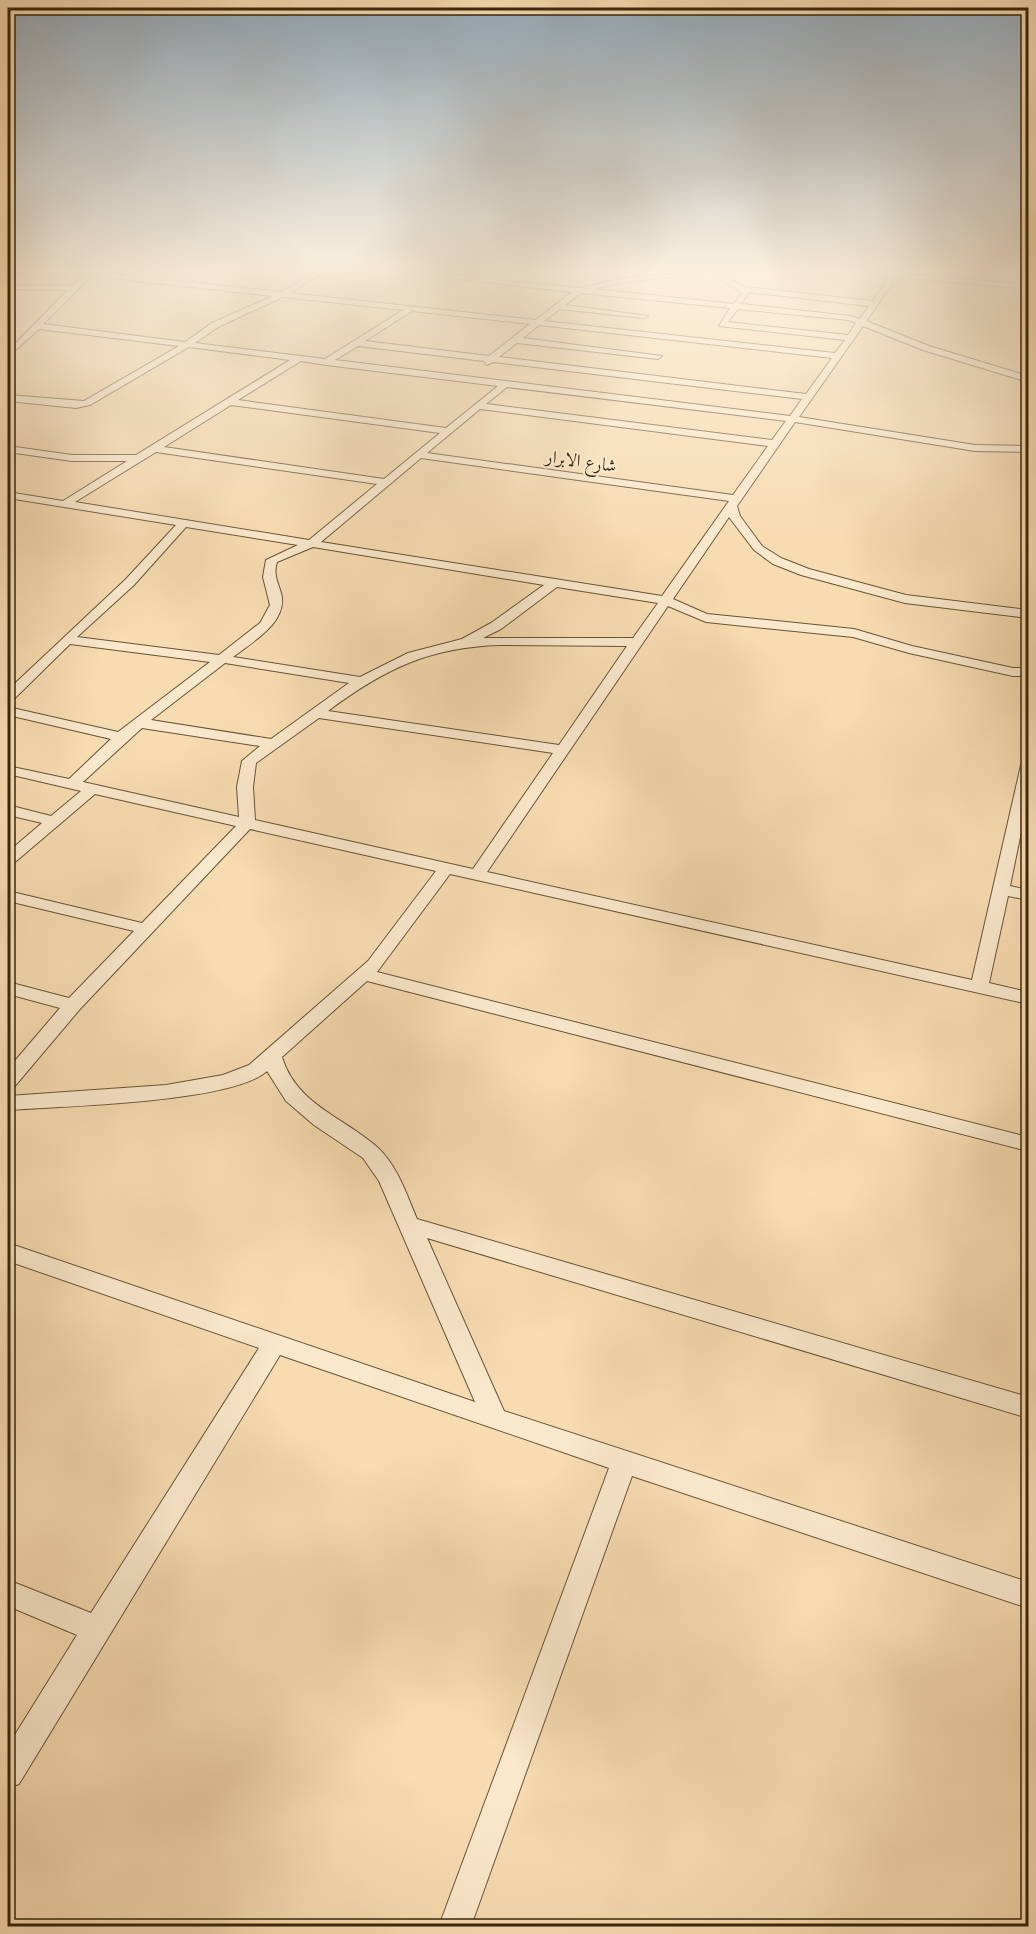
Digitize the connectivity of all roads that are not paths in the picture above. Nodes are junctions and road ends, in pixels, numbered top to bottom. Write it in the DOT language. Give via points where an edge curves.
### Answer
graph roads {
  1 [pos="158,361"];
  2 [pos="293,361"];
  3 [pos="321,361"];
  4 [pos="488,361"];
  5 [pos="518,361"];
  6 [pos="588,361"];
  7 [pos="654,361"];
  8 [pos="834,361"];
  9 [pos="970,361"];
  10 [pos="326,362"];
  11 [pos="483,365"];
  12 [pos="474,372"];
  13 [pos="638,376"];
  14 [pos="465,379"];
  15 [pos="1029,379"];
  16 [pos="505,384"];
  17 [pos="810,397"];
  18 [pos="8,398"];
  19 [pos="230,402"];
  20 [pos="478,406"];
  21 [pos="792,419"];
  22 [pos="448,431"];
  23 [pos="777,444"];
  24 [pos="153,448"];
  25 [pos="8,449"];
  26 [pos="1029,449"];
  27 [pos="419,455"];
  28 [pos="138,458"];
  29 [pos="386,482"];
  30 [pos="8,495"];
  31 [pos="735,503"];
  32 [pos="65,504"];
  33 [pos="184,523"];
  34 [pos="311,544"];
  35 [pos="555,583"];
  36 [pos="667,601"];
  37 [pos="1029,614"];
  38 [pos="68,640"];
  39 [pos="638,642"];
  40 [pos="458,644"];
  41 [pos="222,659"];
  42 [pos="1029,672"];
  43 [pos="360,681"];
  44 [pos="8,697"];
  45 [pos="8,711"];
  46 [pos="314,713"];
  47 [pos="140,723"];
  48 [pos="121,737"];
  49 [pos="273,744"];
  50 [pos="563,750"];
  51 [pos="1028,767"];
  52 [pos="8,770"];
  53 [pos="72,784"];
  54 [pos="92,789"];
  55 [pos="8,810"];
  56 [pos="53,821"];
  57 [pos="1021,822"];
  58 [pos="247,824"];
  59 [pos="8,860"];
  60 [pos="446,868"];
  61 [pos="477,874"];
  62 [pos="1000,889"];
  63 [pos="1029,895"];
  64 [pos="8,896"];
  65 [pos="146,929"];
  66 [pos="364,975"];
  67 [pos="979,987"];
  68 [pos="8,988"];
  69 [pos="1029,998"];
  70 [pos="74,1005"];
  71 [pos="273,1058"];
  72 [pos="8,1081"];
  73 [pos="8,1103"];
  74 [pos="1029,1144"];
  75 [pos="407,1224"];
  76 [pos="8,1252"];
  77 [pos="274,1344"];
  78 [pos="1029,1407"];
  79 [pos="495,1419"];
  80 [pos="624,1461"];
  81 [pos="8,1593"];
  82 [pos="1029,1595"];
  83 [pos="98,1630"];
  84 [pos="8,1773"];
  85 [pos="455,1926"];
  1 -- 18 [label="street" via="87,403"];
  2 -- 19 [label="street"];
  3 -- 10 [label="street"];
  4 -- 11 [label="street"];
  5 -- 13 [label="street"];
  6 -- 13 [label="street"];
  7 -- 13 [label="street"];
  8 -- 17 [label="street"];
  9 -- 15 [label="street"];
  10 -- 14 [label="street"];
  12 -- 14 [label="street"];
  13 -- 16 [label="street"];
  13 -- 17 [label="street"];
  13 -- 21 [label="street"];
  14 -- 16 [label="street"];
  16 -- 20 [label="street"];
  17 -- 21 [label="street"];
  19 -- 22 [label="street"];
  19 -- 24 [label="street"];
  20 -- 22 [label="street"];
  20 -- 23 [label="street"];
  21 -- 23 [label="street"];
  21 -- 26 [label="street" via="975,448"];
  22 -- 27 [label="street"];
  23 -- 31 [label="street"];
  24 -- 28 [label="street"];
  24 -- 29 [label="street"];
  25 -- 28 [label="street" via="72,458"];
  27 -- 29 [label="street"];
  27 -- 31 [label="street, شارع الابرار"];
  28 -- 32 [label="street"];
  29 -- 34 [label="street"];
  30 -- 32 [label="street"];
  31 -- 36 [label="street"];
  31 -- 37 [label="street" via="734,516 758,548 805,572 905,599"];
  32 -- 33 [label="street"];
  33 -- 34 [label="street"];
  33 -- 38 [label="street" via="130,582"];
  34 -- 35 [label="street"];
  34 -- 41 [label="street" via="272,560 270,574 278,603 276,612 265,626"];
  35 -- 36 [label="street"];
  35 -- 40 [label="street" via="496,626"];
  36 -- 39 [label="street"];
  36 -- 42 [label="street" via="706,618 854,633 909,649 1013,672"];
  38 -- 41 [label="street"];
  38 -- 44 [label="street"];
  39 -- 40 [label="street"];
  39 -- 50 [label="street"];
  40 -- 43 [label="street" via="417,654"];
  41 -- 43 [label="street"];
  41 -- 47 [label="street"];
  43 -- 46 [label="street"];
  45 -- 48 [label="street"];
  46 -- 49 [label="street"];
  46 -- 50 [label="street"];
  47 -- 48 [label="street"];
  47 -- 49 [label="street"];
  48 -- 53 [label="street"];
  49 -- 58 [label="street" via="249,760 245,787"];
  50 -- 61 [label="street"];
  51 -- 57 [label="street"];
  52 -- 53 [label="street"];
  53 -- 54 [label="street"];
  54 -- 56 [label="street"];
  54 -- 58 [label="street"];
  55 -- 56 [label="street"];
  56 -- 59 [label="street"];
  57 -- 62 [label="street"];
  58 -- 60 [label="street"];
  58 -- 65 [label="street"];
  60 -- 61 [label="street"];
  60 -- 66 [label="street"];
  61 -- 67 [label="street"];
  62 -- 63 [label="street"];
  62 -- 67 [label="street"];
  64 -- 65 [label="street"];
  65 -- 70 [label="street"];
  66 -- 71 [label="street"];
  66 -- 74 [label="street"];
  67 -- 69 [label="street"];
  68 -- 70 [label="street"];
  70 -- 72 [label="street"];
  71 -- 73 [label="street" via="240,1077 188,1089"];
  71 -- 75 [label="street" via="276,1071 293,1096 370,1153 388,1178"];
  75 -- 78 [label="street"];
  75 -- 79 [label="street"];
  76 -- 77 [label="street"];
  77 -- 79 [label="street"];
  77 -- 83 [label="street"];
  79 -- 80 [label="street"];
  80 -- 82 [label="street"];
  80 -- 85 [label="street"];
  81 -- 83 [label="street"];
  83 -- 84 [label="street"];
}
